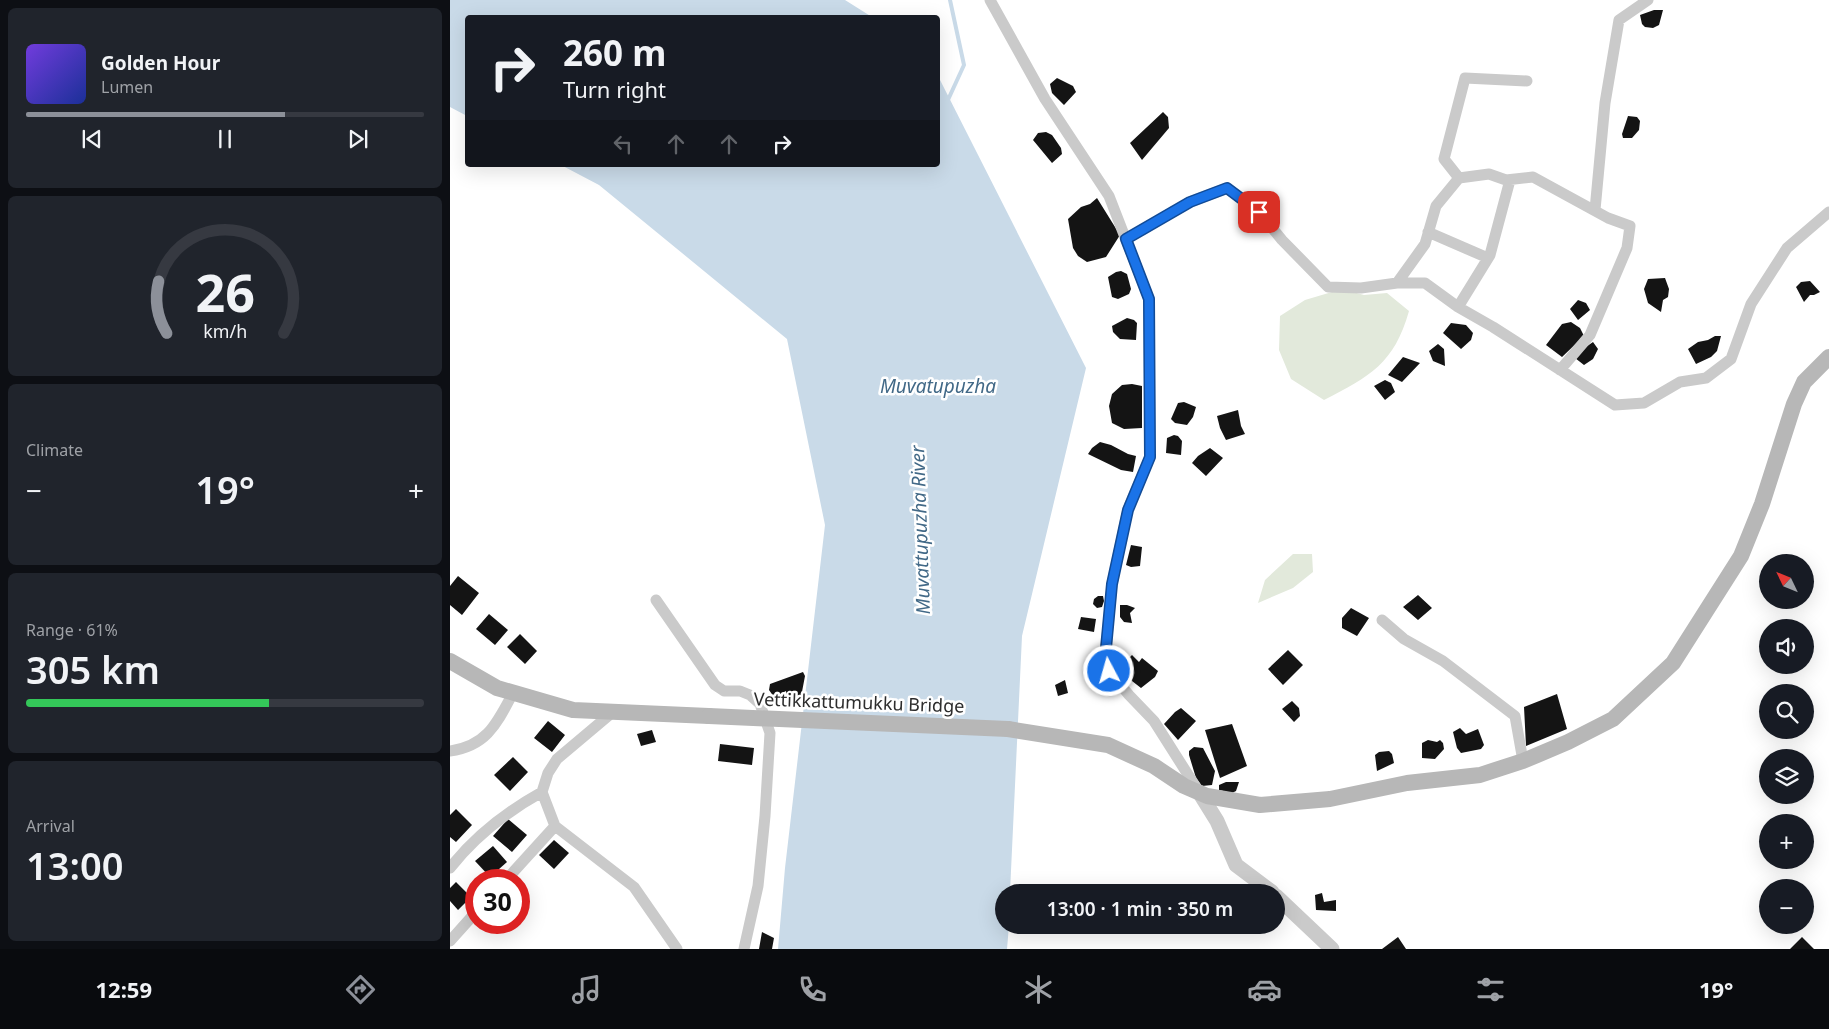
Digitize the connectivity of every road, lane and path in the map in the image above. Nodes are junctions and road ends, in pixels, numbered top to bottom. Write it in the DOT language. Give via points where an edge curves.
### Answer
graph roads {
  1 [pos="990,0"];
  2 [pos="1648,0"];
  3 [pos="1527,81"];
  4 [pos="1458,178"];
  5 [pos="1510,180"];
  6 [pos="1595,210"];
  7 [pos="1829,212"];
  8 [pos="1428,232"];
  9 [pos="1126,239"];
  10 [pos="1488,258"];
  11 [pos="1397,283"];
  12 [pos="1458,307"];
  13 [pos="1829,357"];
  14 [pos="1560,370"];
  15 [pos="656,600"];
  16 [pos="1382,620"];
  17 [pos="450,660"];
  18 [pos="513,693"];
  19 [pos="614,711"];
  20 [pos="450,751"];
  21 [pos="1523,761"];
  22 [pos="542,792"];
  23 [pos="1199,792"];
  24 [pos="555,826"];
  25 [pos="450,868"];
  26 [pos="516,869"];
  27 [pos="1261,884"];
  28 [pos="1285,905"];
  29 [pos="465,924"];
  30 [pos="450,941"];
  31 [pos="677,949"];
  32 [pos="744,949"];
  33 [pos="1332,949"];
  1 -- 9 [label="street" via="1045,99 1109,196"];
  2 -- 6 [label="street" via="1619,20 1605,104"];
  3 -- 4 [label="street" via="1465,78 1444,159"];
  4 -- 5 [label="street" via="1489,174"];
  4 -- 8 [label="street" via="1436,206"];
  5 -- 6 [label="street" via="1533,177"];
  5 -- 10 [label="street"];
  6 -- 14 [label="street" via="1630,226 1627,248 1590,334"];
  7 -- 14 [label="street" via="1787,248 1751,304 1731,359 1706,378 1680,382 1644,403 1615,405"];
  8 -- 10 [label="street"];
  8 -- 11 [label="street" via="1425,244"];
  9 -- 11 [label="street" via="1190,202 1227,188 1259,212 1328,286 1361,288"];
  9 -- 23 [label="street" via="1149,299 1150,457 1128,510 1112,584 1106,648 1109,671 1154,721"];
  10 -- 12 [label="street"];
  11 -- 12 [label="street" via="1425,283"];
  12 -- 14 [label="street"];
  13 -- 21 [label="main road, Vettikkattumukku Bridge" via="1804,382 1794,404 1762,504 1741,556 1673,663 1614,719"];
  15 -- 32 [label="street" via="715,685 724,691 750,695 760,704 770,733 766,816 758,886"];
  16 -- 21 [label="street" via="1404,639 1443,661 1515,716"];
  17 -- 18 [label="main road, Vettikkattumukku Bridge" via="496,688"];
  18 -- 19 [label="main road, Vettikkattumukku Bridge" via="573,710"];
  18 -- 20 [label="street" via="499,720 480,742"];
  19 -- 22 [label="street" via="557,759"];
  19 -- 23 [label="main road, Vettikkattumukku Bridge, bridge" via="1008,729 1108,744"];
  21 -- 23 [label="main road, Vettikkattumukku Bridge" via="1480,775 1407,784 1330,799 1260,805"];
  22 -- 24 [label="street"];
  22 -- 25 [label="street" via="491,825"];
  23 -- 27 [label="street" via="1217,821 1236,865"];
  24 -- 26 [label="street"];
  24 -- 31 [label="street" via="634,887"];
  28 -- 33 [label="street"];
  29 -- 30 [label="street"];
}
